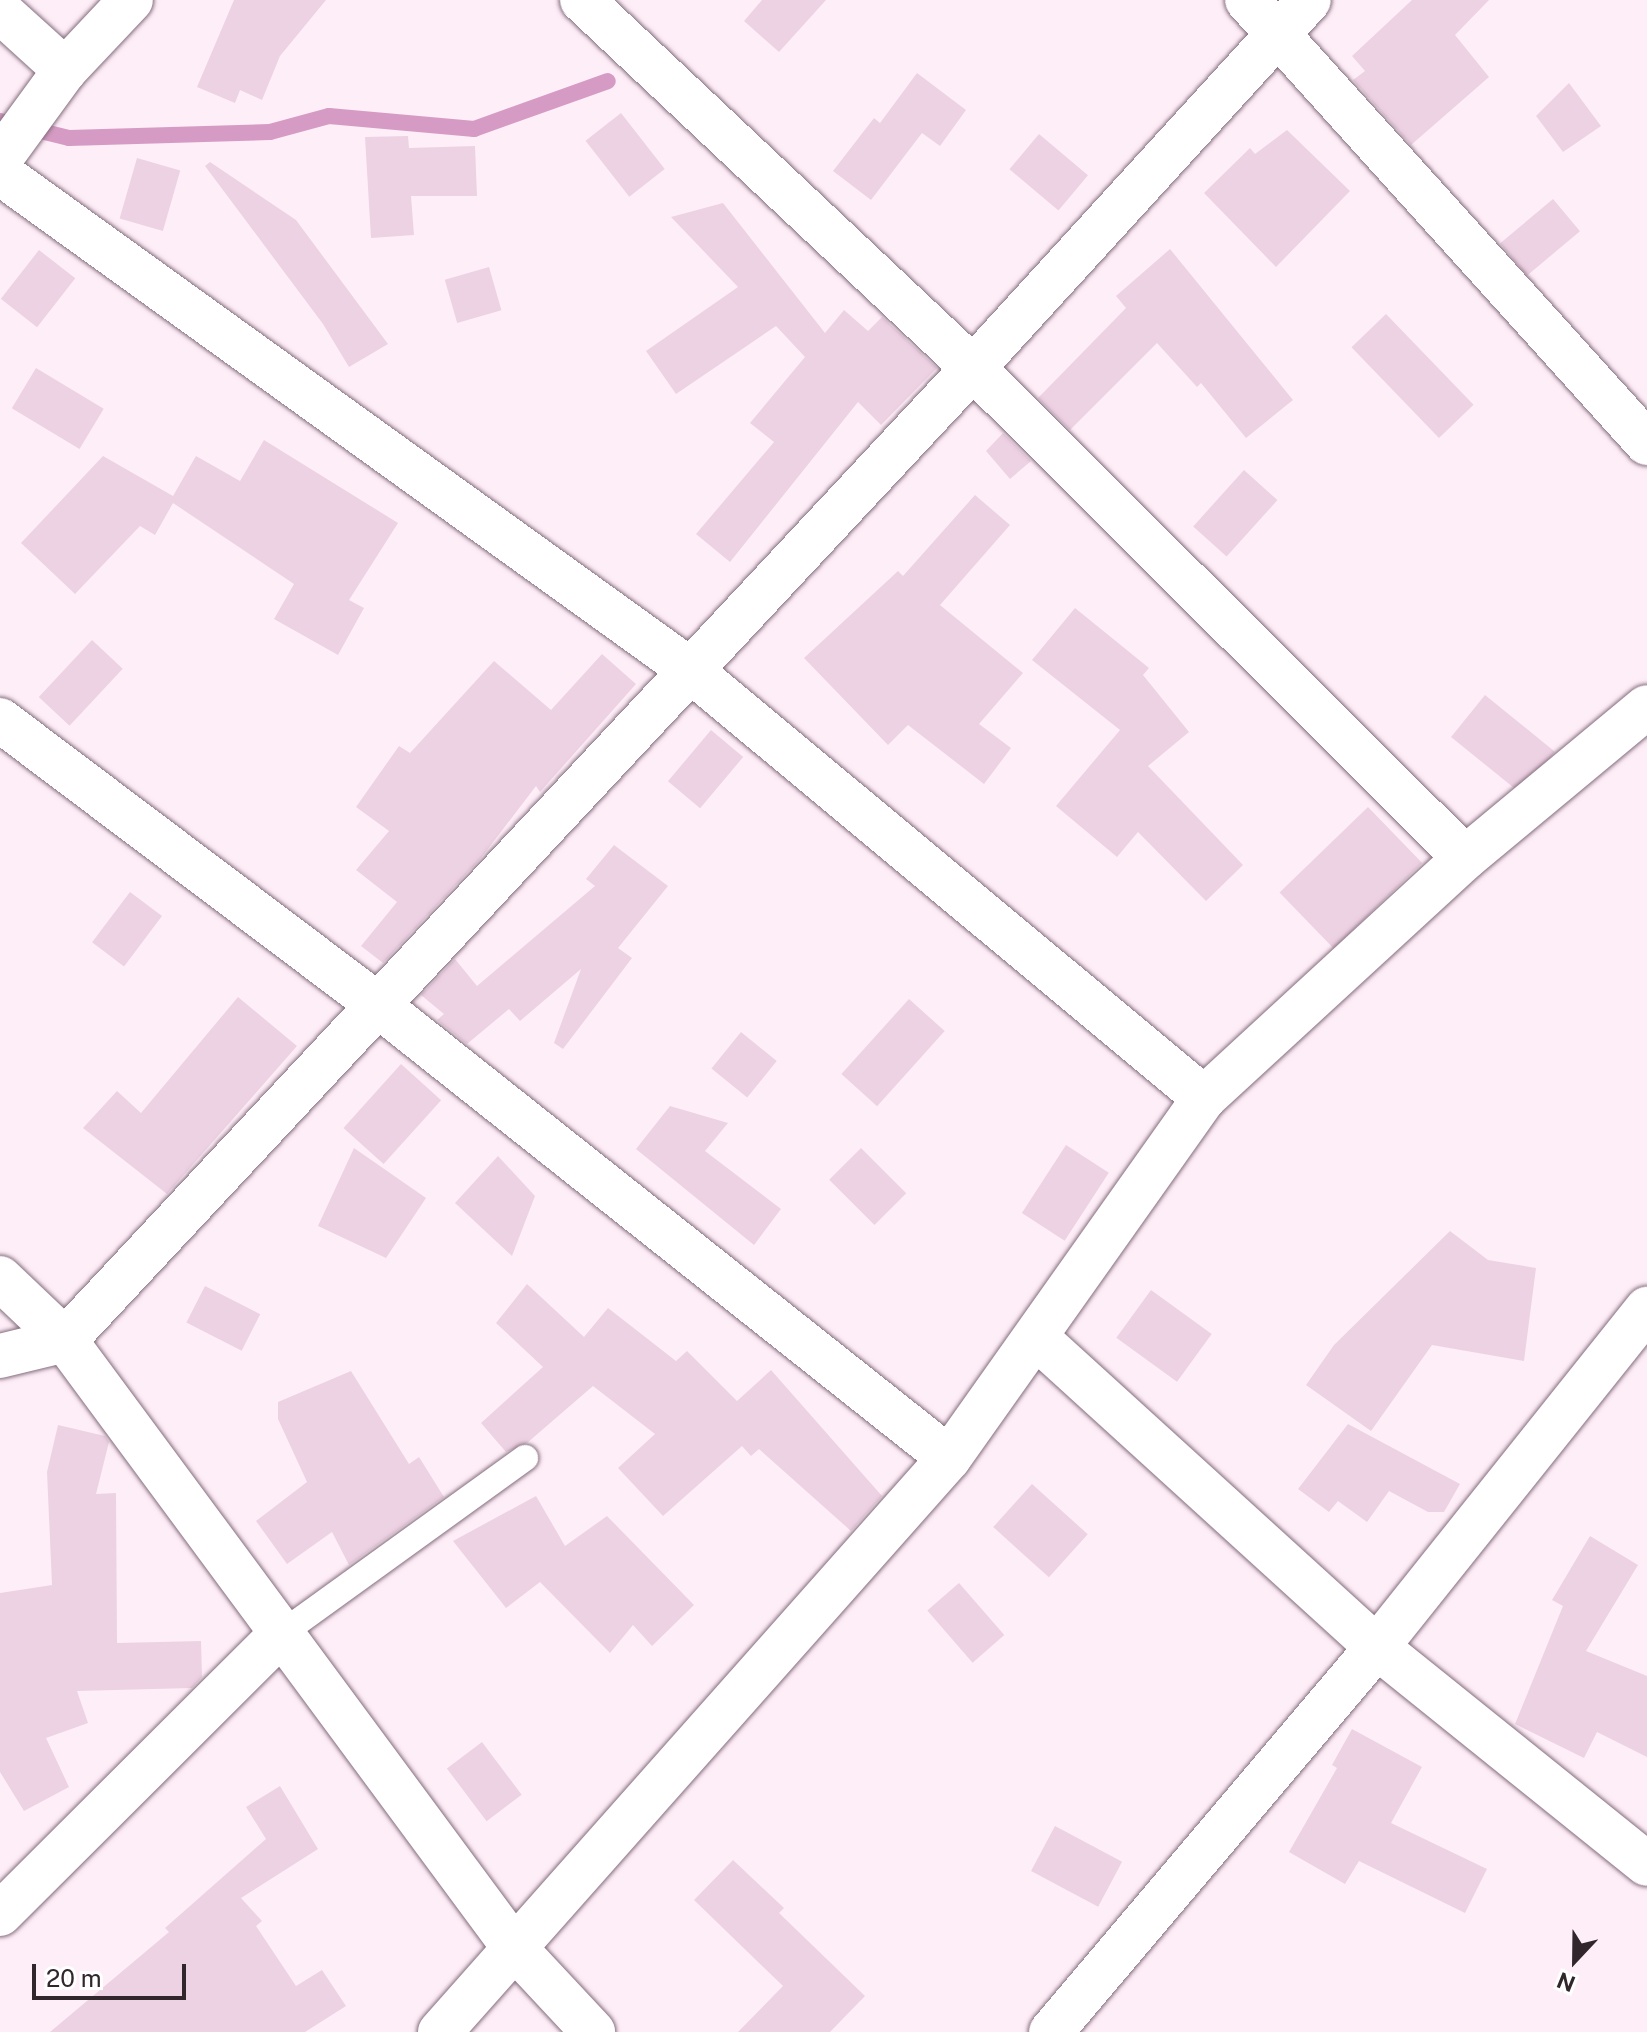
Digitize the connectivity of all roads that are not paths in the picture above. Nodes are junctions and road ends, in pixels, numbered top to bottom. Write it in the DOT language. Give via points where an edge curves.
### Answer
graph roads {
  1 [pos="131,0"];
  2 [pos="582,0"];
  3 [pos="1247,0"];
  4 [pos="0,11"];
  5 [pos="1295,16"];
  6 [pos="65,70"];
  7 [pos="0,159"];
  8 [pos="0,173"];
  9 [pos="973,368"];
  10 [pos="1647,443"];
  11 [pos="690,670"];
  12 [pos="1647,707"];
  13 [pos="0,720"];
  14 [pos="1465,858"];
  15 [pos="379,1006"];
  16 [pos="1204,1098"];
  17 [pos="0,1278"];
  18 [pos="1647,1309"];
  19 [pos="1038,1339"];
  20 [pos="65,1340"];
  21 [pos="0,1356"];
  22 [pos="525,1458"];
  23 [pos="949,1458"];
  24 [pos="281,1634"];
  25 [pos="1377,1647"];
  26 [pos="1647,1864"];
  27 [pos="0,1914"];
  28 [pos="512,1945"];
  29 [pos="440,2032"];
  30 [pos="593,2032"];
  31 [pos="1051,2032"];
  1 -- 6 [label="street"];
  2 -- 9 [label="street"];
  3 -- 5 [label="street"];
  4 -- 6 [label="street"];
  5 -- 9 [label="street"];
  5 -- 10 [label="street"];
  6 -- 7 [label="street"];
  8 -- 11 [label="street"];
  9 -- 11 [label="street"];
  9 -- 14 [label="street"];
  11 -- 15 [label="street"];
  11 -- 16 [label="street"];
  12 -- 14 [label="street"];
  13 -- 15 [label="street"];
  14 -- 16 [label="street"];
  15 -- 20 [label="street"];
  15 -- 23 [label="street"];
  16 -- 19 [label="street"];
  17 -- 20 [label="street"];
  18 -- 25 [label="street"];
  19 -- 23 [label="street"];
  19 -- 25 [label="street"];
  20 -- 21 [label="street"];
  20 -- 24 [label="street"];
  22 -- 24 [label="lane"];
  23 -- 28 [label="street"];
  24 -- 27 [label="street"];
  24 -- 28 [label="street"];
  25 -- 26 [label="street"];
  25 -- 31 [label="street"];
  28 -- 29 [label="street"];
  28 -- 30 [label="street"];
}
